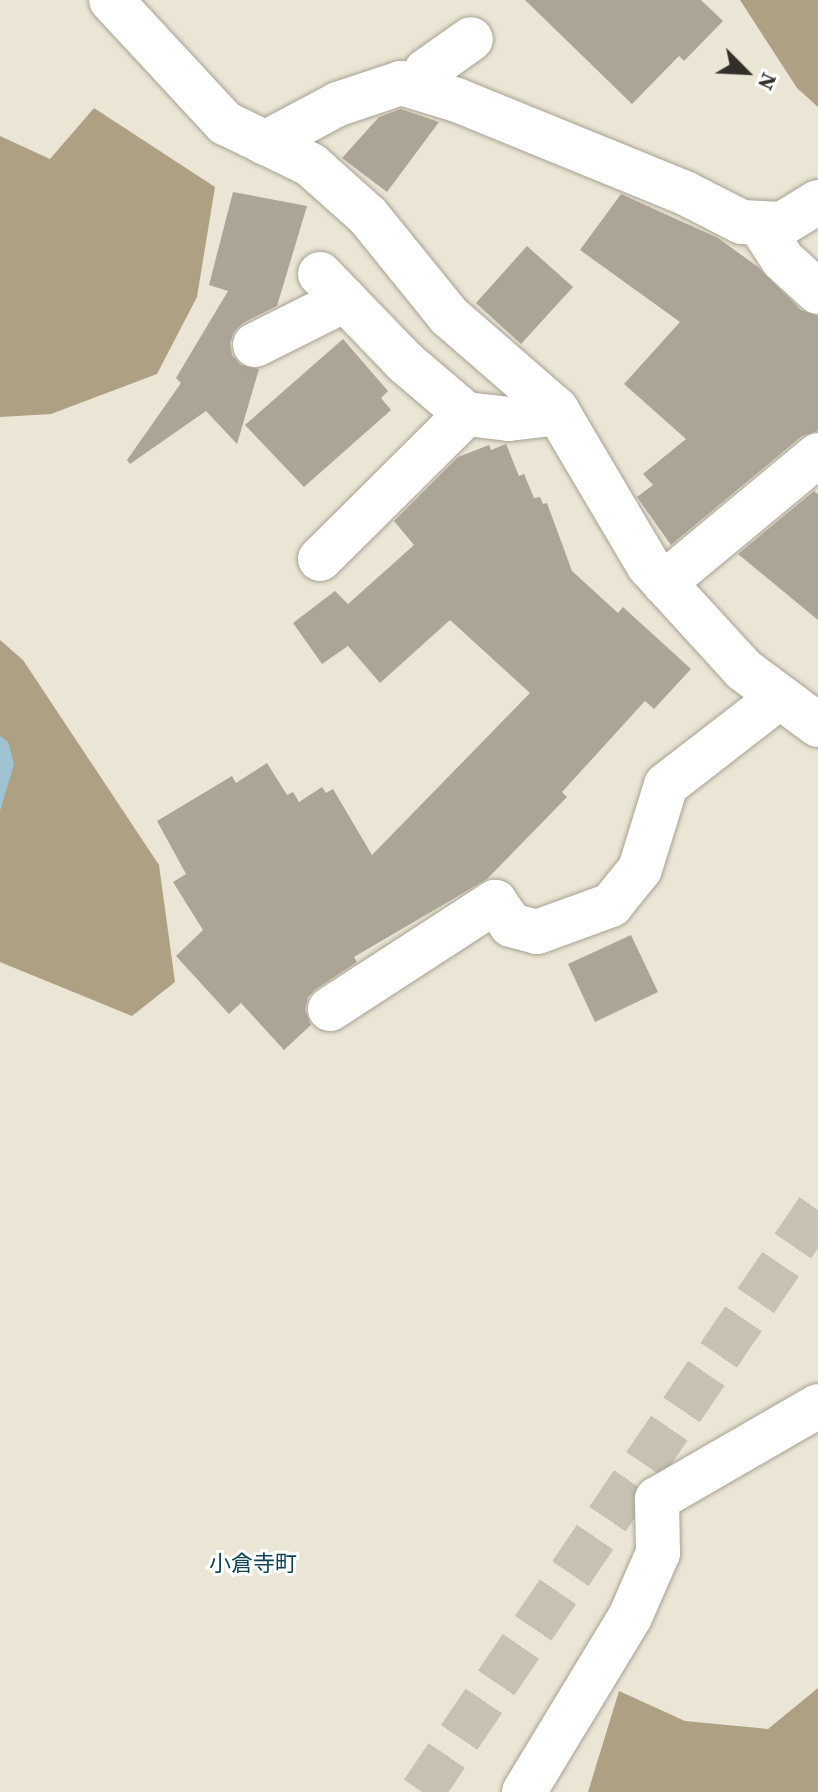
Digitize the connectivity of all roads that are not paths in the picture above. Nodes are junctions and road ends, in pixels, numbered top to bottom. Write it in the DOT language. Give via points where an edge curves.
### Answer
graph roads {
  1 [pos="111,0"];
  2 [pos="471,39"];
  3 [pos="416,87"];
  4 [pos="265,143"];
  5 [pos="818,202"];
  6 [pos="759,223"];
  7 [pos="818,292"];
  8 [pos="255,345"];
  9 [pos="559,413"];
  10 [pos="466,414"];
  11 [pos="818,455"];
  12 [pos="320,559"];
  13 [pos="664,583"];
  14 [pos="780,697"];
  15 [pos="818,725"];
  16 [pos="330,1009"];
  17 [pos="818,1406"];
  18 [pos="524,1792"];
  1 -- 4 [label="street" via="225,123"];
  2 -- 3 [label="street" via="426,71"];
  3 -- 4 [label="street" via="401,83 338,104"];
  3 -- 6 [label="street" via="685,193 742,222"];
  4 -- 9 [label="street" via="311,165 368,216 449,316"];
  5 -- 6 [label="street" via="782,224"];
  6 -- 7 [label="street" via="783,260"];
  8 -- 10 [label="street" via="332,287 406,363"];
  9 -- 10 [label="street" via="509,419"];
  9 -- 13 [label="street"];
  10 -- 12 [label="street"];
  11 -- 13 [label="street"];
  13 -- 14 [label="street" via="744,670"];
  14 -- 15 [label="street"];
  14 -- 16 [label="street" via="666,785 640,869 611,905 537,932 511,925 495,902"];
  17 -- 18 [label="street" via="657,1499 658,1553 630,1617"];
}
